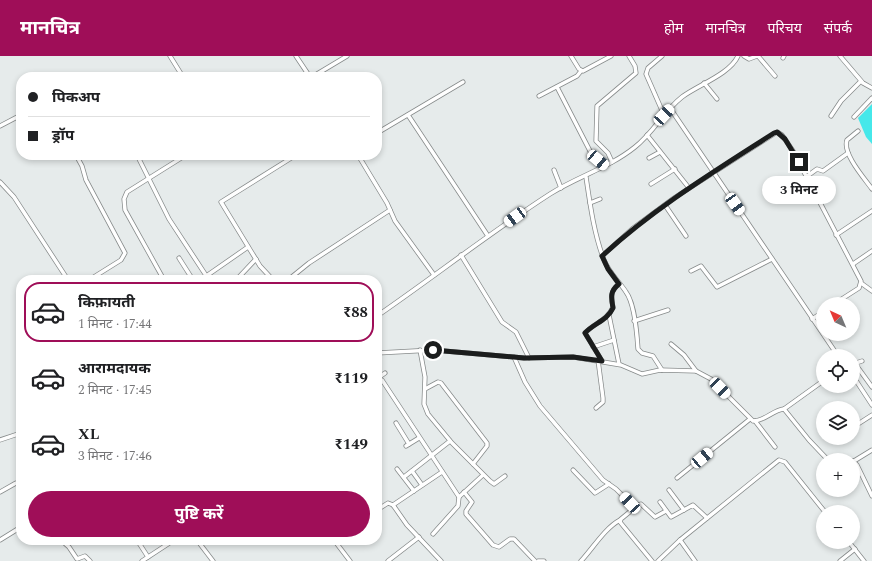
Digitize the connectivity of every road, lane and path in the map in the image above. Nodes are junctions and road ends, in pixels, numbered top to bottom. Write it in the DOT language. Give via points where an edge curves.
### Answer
graph roads {
  1 [pos="170,56"];
  2 [pos="296,56"];
  3 [pos="347,56"];
  4 [pos="571,56"];
  5 [pos="610,56"];
  6 [pos="629,56"];
  7 [pos="662,56"];
  8 [pos="738,56"];
  9 [pos="744,56"];
  10 [pos="758,56"];
  11 [pos="840,56"];
  12 [pos="581,70"];
  13 [pos="181,72"];
  14 [pos="307,72"];
  15 [pos="320,72"];
  16 [pos="775,76"];
  17 [pos="861,81"];
  18 [pos="463,82"];
  19 [pos="704,83"];
  20 [pos="557,86"];
  21 [pos="872,88"];
  22 [pos="539,96"];
  23 [pos="872,98"];
  24 [pos="717,99"];
  25 [pos="670,108"];
  26 [pos="408,115"];
  27 [pos="664,115"];
  28 [pos="831,116"];
  29 [pos="854,117"];
  30 [pos="16,118"];
  31 [pos="0,126"];
  32 [pos="382,130"];
  33 [pos="858,131"];
  34 [pos="647,135"];
  35 [pos="660,152"];
  36 [pos="848,153"];
  37 [pos="649,158"];
  38 [pos="79,160"];
  39 [pos="139,160"];
  40 [pos="178,160"];
  41 [pos="288,160"];
  42 [pos="361,160"];
  43 [pos="612,162"];
  44 [pos="605,166"];
  45 [pos="674,169"];
  46 [pos="554,170"];
  47 [pos="713,172"];
  48 [pos="586,177"];
  49 [pos="806,177"];
  50 [pos="148,180"];
  51 [pos="0,182"];
  52 [pos="651,184"];
  53 [pos="561,188"];
  54 [pos="689,188"];
  55 [pos="872,189"];
  56 [pos="600,199"];
  57 [pos="590,203"];
  58 [pos="665,205"];
  59 [pos="390,210"];
  60 [pos="872,211"];
  61 [pos="836,235"];
  62 [pos="488,236"];
  63 [pos="686,236"];
  64 [pos="248,247"];
  65 [pos="872,251"];
  66 [pos="461,255"];
  67 [pos="602,256"];
  68 [pos="179,258"];
  69 [pos="256,259"];
  70 [pos="772,259"];
  71 [pos="853,264"];
  72 [pos="692,271"];
  73 [pos="65,275"];
  74 [pos="97,275"];
  75 [pos="161,275"];
  76 [pos="191,275"];
  77 [pos="205,275"];
  78 [pos="207,275"];
  79 [pos="240,275"];
  80 [pos="269,275"];
  81 [pos="294,275"];
  82 [pos="434,275"];
  83 [pos="861,283"];
  84 [pos="619,284"];
  85 [pos="872,291"];
  86 [pos="845,297"];
  87 [pos="668,310"];
  88 [pos="382,312"];
  89 [pos="609,315"];
  90 [pos="816,316"];
  91 [pos="812,319"];
  92 [pos="634,321"];
  93 [pos="614,340"];
  94 [pos="670,344"];
  95 [pos="593,347"];
  96 [pos="833,349"];
  97 [pos="420,350"];
  98 [pos="382,354"];
  99 [pos="514,357"];
  100 [pos="529,358"];
  101 [pos="600,360"];
  102 [pos="619,364"];
  103 [pos="662,370"];
  104 [pos="696,371"];
  105 [pos="860,371"];
  106 [pos="385,373"];
  107 [pos="382,375"];
  108 [pos="382,380"];
  109 [pos="816,386"];
  110 [pos="860,387"];
  111 [pos="872,387"];
  112 [pos="425,389"];
  113 [pos="872,405"];
  114 [pos="596,408"];
  115 [pos="784,409"];
  116 [pos="872,415"];
  117 [pos="750,419"];
  118 [pos="755,421"];
  119 [pos="396,423"];
  120 [pos="860,423"];
  121 [pos="16,435"];
  122 [pos="419,438"];
  123 [pos="0,440"];
  124 [pos="450,441"];
  125 [pos="775,447"];
  126 [pos="872,450"];
  127 [pos="821,453"];
  128 [pos="431,456"];
  129 [pos="860,457"];
  130 [pos="473,464"];
  131 [pos="397,469"];
  132 [pos="573,470"];
  133 [pos="412,471"];
  134 [pos="442,472"];
  135 [pos="860,472"];
  136 [pos="483,475"];
  137 [pos="504,476"];
  138 [pos="404,477"];
  139 [pos="678,478"];
  140 [pos="16,483"];
  141 [pos="609,484"];
  142 [pos="872,484"];
  143 [pos="422,485"];
  144 [pos="868,487"];
  145 [pos="669,490"];
  146 [pos="414,491"];
  147 [pos="0,492"];
  148 [pos="464,492"];
  149 [pos="872,496"];
  150 [pos="458,497"];
  151 [pos="660,502"];
  152 [pos="393,505"];
  153 [pos="819,505"];
  154 [pos="382,507"];
  155 [pos="633,508"];
  156 [pos="684,510"];
  157 [pos="666,511"];
  158 [pos="707,518"];
  159 [pos="620,520"];
  160 [pos="16,530"];
  161 [pos="433,534"];
  162 [pos="420,537"];
  163 [pos="0,540"];
  164 [pos="680,540"];
  165 [pos="67,545"];
  166 [pos="140,545"];
  167 [pos="166,545"];
  168 [pos="201,545"];
  169 [pos="338,545"];
  170 [pos="855,549"];
  171 [pos="148,557"];
  172 [pos="90,561"];
  173 [pos="142,561"];
  174 [pos="213,561"];
  175 [pos="350,561"];
  176 [pos="388,561"];
  177 [pos="441,561"];
  178 [pos="535,561"];
  179 [pos="538,561"];
  180 [pos="544,561"];
  181 [pos="580,561"];
  182 [pos="652,561"];
  183 [pos="658,561"];
  184 [pos="695,561"];
  185 [pos="840,561"];
  186 [pos="864,561"];
  1 -- 13 [label="street"];
  2 -- 14 [label="street"];
  3 -- 15 [label="street"];
  4 -- 12 [label="street"];
  5 -- 12 [label="street" via="584,71"];
  6 -- 43 [label="street" via="636,68 635,75 596,110 595,139 608,153"];
  7 -- 27 [label="street" via="648,68 646,74"];
  8 -- 19 [label="street" via="732,64"];
  9 -- 10 [label="street" via="749,59"];
  10 -- 16 [label="street"];
  11 -- 17 [label="street"];
  12 -- 20 [label="street" via="577,76"];
  17 -- 21 [label="street"];
  17 -- 28 [label="street" via="841,101"];
  18 -- 26 [label="street"];
  19 -- 24 [label="street"];
  19 -- 25 [label="street"];
  20 -- 22 [label="street"];
  20 -- 44 [label="street" via="590,151"];
  23 -- 29 [label="street"];
  25 -- 27 [label="street"];
  25 -- 47 [label="street"];
  26 -- 32 [label="street"];
  26 -- 62 [label="street"];
  27 -- 34 [label="street"];
  30 -- 31 [label="street"];
  33 -- 36 [label="street" via="846,141"];
  34 -- 35 [label="street"];
  34 -- 43 [label="street" via="634,148"];
  35 -- 37 [label="street"];
  35 -- 45 [label="street"];
  36 -- 49 [label="street" via="823,171 817,169"];
  36 -- 55 [label="street"];
  38 -- 74 [label="street" via="86,180 125,253 121,260"];
  39 -- 50 [label="street"];
  40 -- 50 [label="street"];
  41 -- 64 [label="street" via="222,200 223,206"];
  42 -- 59 [label="street"];
  43 -- 44 [label="street"];
  44 -- 48 [label="street"];
  45 -- 52 [label="street"];
  45 -- 54 [label="street"];
  46 -- 53 [label="street"];
  47 -- 49 [label="street" via="777,132 789,145"];
  47 -- 54 [label="street"];
  47 -- 70 [label="street"];
  48 -- 53 [label="street"];
  48 -- 57 [label="street"];
  49 -- 61 [label="street"];
  50 -- 75 [label="street" via="128,192 124,204"];
  50 -- 77 [label="street" via="169,219"];
  51 -- 73 [label="street" via="18,202"];
  53 -- 62 [label="street"];
  54 -- 58 [label="street"];
  56 -- 57 [label="street"];
  57 -- 67 [label="street"];
  58 -- 63 [label="street"];
  58 -- 67 [label="street" via="632,229"];
  59 -- 81 [label="street"];
  59 -- 82 [label="street" via="395,221"];
  60 -- 61 [label="street"];
  61 -- 71 [label="street"];
  62 -- 66 [label="street"];
  64 -- 69 [label="street"];
  64 -- 78 [label="street"];
  65 -- 71 [label="street"];
  66 -- 82 [label="street"];
  66 -- 100 [label="street" via="502,322 516,332"];
  67 -- 84 [label="street"];
  68 -- 76 [label="street"];
  69 -- 79 [label="street"];
  69 -- 80 [label="street"];
  70 -- 72 [label="street" via="717,287 703,267 699,266"];
  70 -- 91 [label="street"];
  71 -- 83 [label="street"];
  82 -- 88 [label="street"];
  83 -- 85 [label="street"];
  83 -- 86 [label="street" via="859,288"];
  84 -- 89 [label="street" via="612,290 613,308"];
  84 -- 92 [label="street" via="628,294"];
  87 -- 92 [label="street"];
  89 -- 93 [label="street"];
  89 -- 95 [label="street" via="604,321 585,332"];
  90 -- 91 [label="street"];
  91 -- 96 [label="street"];
  92 -- 103 [label="street" via="639,350 642,354 653,356"];
  93 -- 95 [label="street"];
  93 -- 102 [label="street"];
  94 -- 104 [label="street" via="684,355"];
  95 -- 101 [label="street"];
  97 -- 98 [label="street"];
  97 -- 99 [label="street"];
  97 -- 112 [label="street"];
  99 -- 100 [label="street"];
  99 -- 141 [label="street" via="540,406"];
  100 -- 101 [label="street" via="573,357"];
  101 -- 102 [label="street"];
  101 -- 114 [label="street" via="603,398"];
  102 -- 103 [label="street" via="642,374"];
  103 -- 104 [label="street"];
  104 -- 117 [label="street" via="711,379"];
  105 -- 111 [label="street"];
  106 -- 107 [label="street"];
  108 -- 122 [label="street"];
  109 -- 115 [label="street"];
  110 -- 113 [label="street"];
  112 -- 124 [label="street" via="424,404 428,414"];
  112 -- 130 [label="street" via="441,383 486,441 487,446"];
  115 -- 118 [label="street"];
  115 -- 127 [label="street"];
  116 -- 120 [label="street"];
  117 -- 118 [label="street"];
  117 -- 139 [label="street"];
  118 -- 125 [label="street"];
  119 -- 122 [label="street" via="408,445"];
  121 -- 123 [label="street"];
  122 -- 128 [label="street"];
  124 -- 128 [label="street"];
  124 -- 130 [label="street"];
  126 -- 129 [label="street"];
  128 -- 133 [label="street"];
  128 -- 134 [label="street"];
  130 -- 136 [label="street"];
  131 -- 138 [label="street"];
  132 -- 141 [label="street" via="595,493"];
  133 -- 138 [label="street"];
  133 -- 143 [label="street"];
  134 -- 143 [label="street"];
  134 -- 150 [label="street"];
  135 -- 144 [label="street"];
  136 -- 137 [label="street" via="494,484"];
  136 -- 148 [label="street"];
  138 -- 146 [label="street"];
  140 -- 147 [label="street"];
  141 -- 155 [label="street"];
  142 -- 144 [label="street"];
  143 -- 146 [label="street"];
  144 -- 149 [label="street"];
  145 -- 156 [label="street"];
  146 -- 152 [label="street"];
  148 -- 150 [label="street"];
  148 -- 178 [label="street" via="472,502 466,514 493,545 499,547 514,539"];
  150 -- 161 [label="street" via="458,506"];
  151 -- 157 [label="street"];
  152 -- 154 [label="street"];
  152 -- 162 [label="street"];
  153 -- 158 [label="street" via="785,462 778,460"];
  155 -- 157 [label="street" via="641,504 655,517"];
  155 -- 159 [label="street"];
  156 -- 157 [label="street" via="673,518"];
  156 -- 158 [label="street" via="694,505"];
  158 -- 164 [label="street"];
  159 -- 181 [label="street" via="610,526 593,549"];
  159 -- 182 [label="street"];
  160 -- 163 [label="street"];
  162 -- 176 [label="street"];
  162 -- 177 [label="street"];
  164 -- 183 [label="street"];
  164 -- 184 [label="street"];
  165 -- 172 [label="street" via="77,559 85,556"];
  166 -- 171 [label="street"];
  167 -- 171 [label="street"];
  168 -- 174 [label="street"];
  169 -- 175 [label="street"];
  170 -- 185 [label="street"];
  170 -- 186 [label="street"];
  171 -- 173 [label="street"];
  179 -- 180 [label="street"];
}
